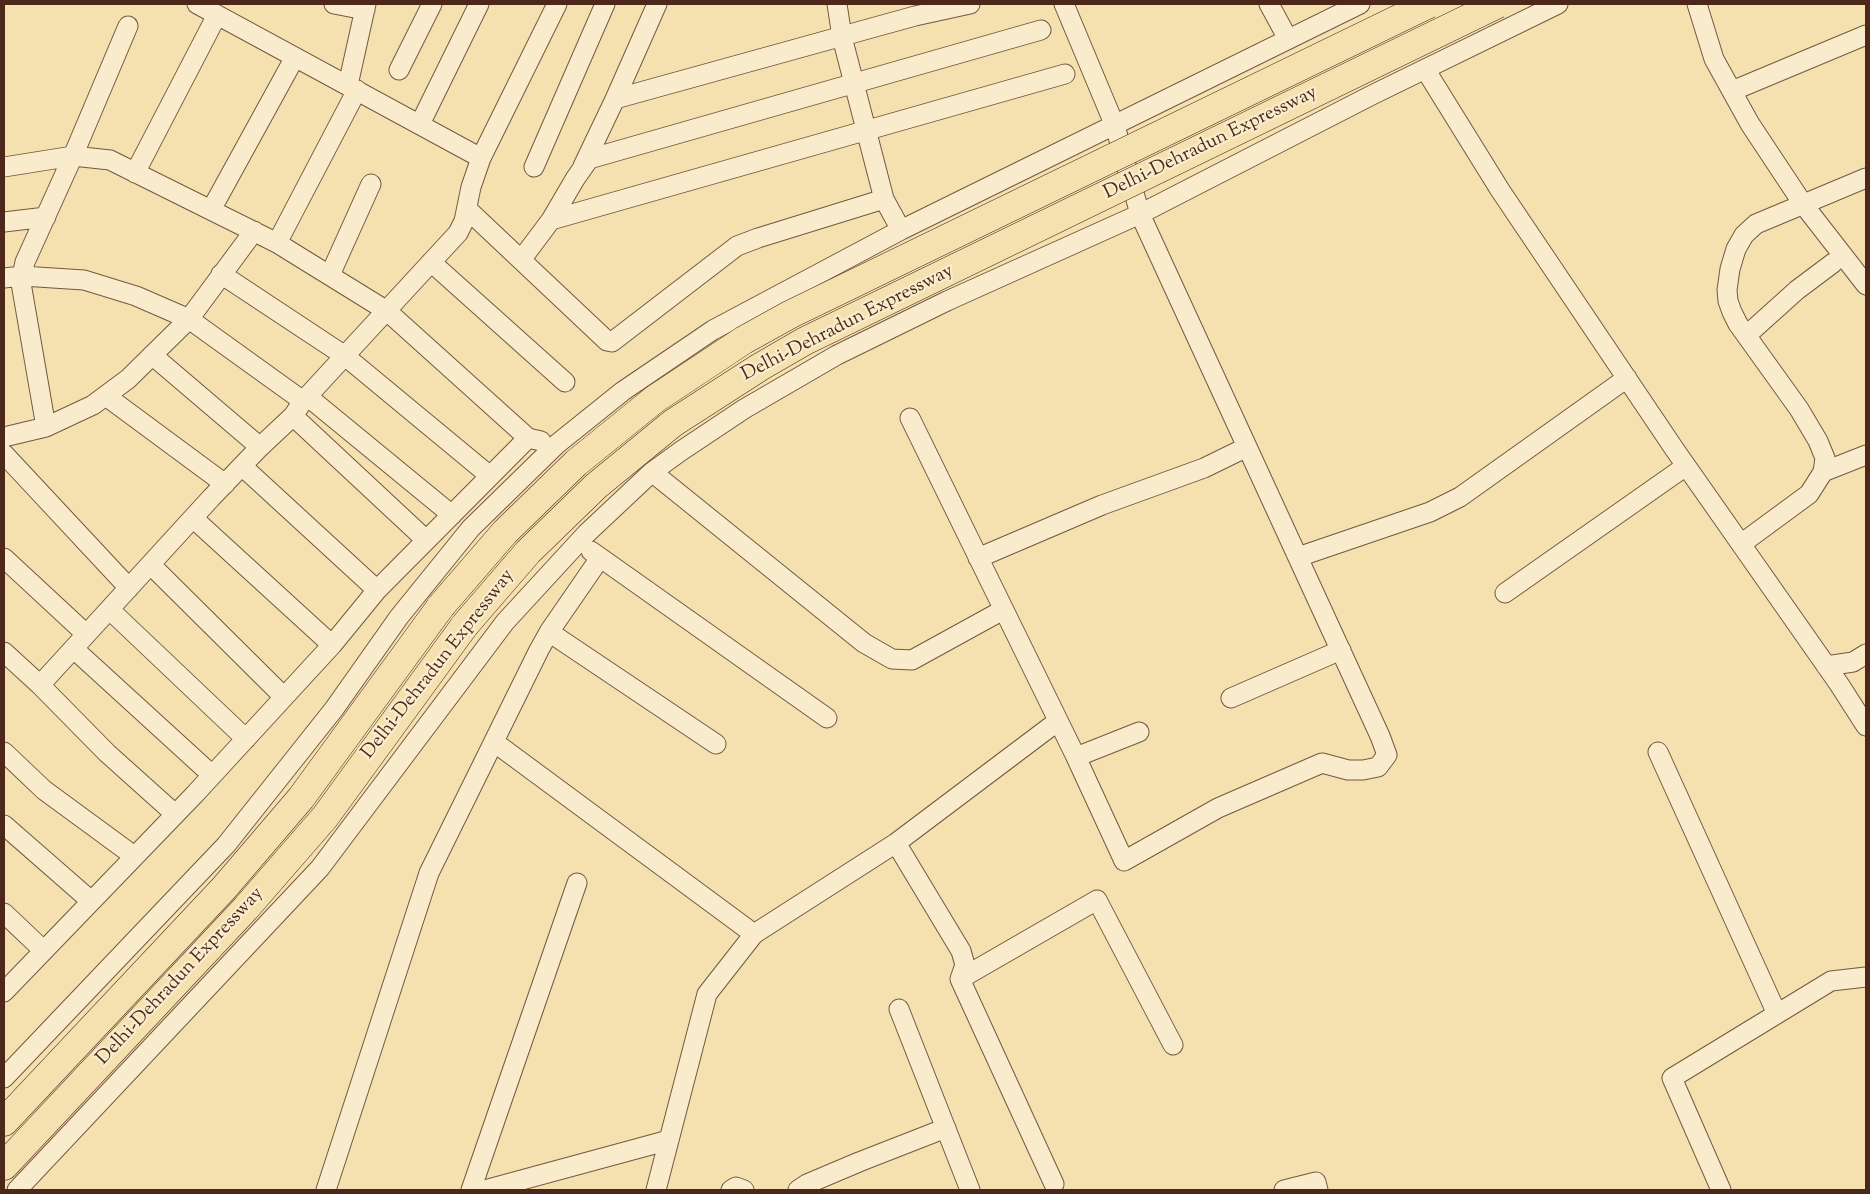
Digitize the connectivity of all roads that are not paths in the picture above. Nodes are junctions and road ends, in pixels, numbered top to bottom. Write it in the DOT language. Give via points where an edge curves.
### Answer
graph roads {
  1 [pos="197,4"];
  2 [pos="334,4"];
  3 [pos="432,4"];
  4 [pos="479,4"];
  5 [pos="557,4"];
  6 [pos="605,4"];
  7 [pos="657,4"];
  8 [pos="837,4"];
  9 [pos="970,4"];
  10 [pos="1064,4"];
  11 [pos="1269,4"];
  12 [pos="1360,4"];
  13 [pos="1429,4"];
  14 [pos="1498,4"];
  15 [pos="1558,4"];
  16 [pos="1697,4"];
  17 [pos="366,7"];
  18 [pos="217,15"];
  19 [pos="128,26"];
  20 [pos="1041,30"];
  21 [pos="1866,35"];
  22 [pos="842,37"];
  23 [pos="1288,38"];
  24 [pos="295,57"];
  25 [pos="1425,69"];
  26 [pos="398,70"];
  27 [pos="1065,74"];
  28 [pos="854,84"];
  29 [pos="352,87"];
  30 [pos="1732,91"];
  31 [pos="615,99"];
  32 [pos="420,124"];
  33 [pos="1115,126"];
  34 [pos="866,131"];
  35 [pos="73,156"];
  36 [pos="481,158"];
  37 [pos="583,166"];
  38 [pos="4,167"];
  39 [pos="534,167"];
  40 [pos="135,172"];
  41 [pos="1866,178"];
  42 [pos="371,184"];
  43 [pos="884,199"];
  44 [pos="1803,204"];
  45 [pos="467,209"];
  46 [pos="211,210"];
  47 [pos="1140,214"];
  48 [pos="46,217"];
  49 [pos="552,220"];
  50 [pos="4,222"];
  51 [pos="901,230"];
  52 [pos="254,231"];
  53 [pos="277,242"];
  54 [pos="522,260"];
  55 [pos="431,262"];
  56 [pos="1833,263"];
  57 [pos="221,274"];
  58 [pos="330,275"];
  59 [pos="13,277"];
  60 [pos="1866,285"];
  61 [pos="386,311"];
  62 [pos="189,319"];
  63 [pos="1747,334"];
  64 [pos="152,356"];
  65 [pos="345,356"];
  66 [pos="1626,378"];
  67 [pos="565,382"];
  68 [pos="106,396"];
  69 [pos="301,404"];
  70 [pos="910,418"];
  71 [pos="46,427"];
  72 [pos="4,437"];
  73 [pos="528,438"];
  74 [pos="556,444"];
  75 [pos="260,447"];
  76 [pos="1247,447"];
  77 [pos="4,454"];
  78 [pos="1866,455"];
  79 [pos="242,466"];
  80 [pos="1686,466"];
  81 [pos="652,472"];
  82 [pos="1823,472"];
  83 [pos="490,476"];
  84 [pos="225,484"];
  85 [pos="452,515"];
  86 [pos="193,518"];
  87 [pos="426,540"];
  88 [pos="579,542"];
  89 [pos="1741,544"];
  90 [pos="1298,557"];
  91 [pos="4,558"];
  92 [pos="600,558"];
  93 [pos="978,558"];
  94 [pos="151,565"];
  95 [pos="129,588"];
  96 [pos="377,590"];
  97 [pos="1505,594"];
  98 [pos="110,610"];
  99 [pos="1004,610"];
  100 [pos="549,632"];
  101 [pos="80,642"];
  102 [pos="332,645"];
  103 [pos="1341,650"];
  104 [pos="4,652"];
  105 [pos="1866,654"];
  106 [pos="1826,666"];
  107 [pos="40,685"];
  108 [pos="284,697"];
  109 [pos="1231,698"];
  110 [pos="1864,715"];
  111 [pos="826,718"];
  112 [pos="1058,721"];
  113 [pos="1139,732"];
  114 [pos="246,739"];
  115 [pos="494,742"];
  116 [pos="716,744"];
  117 [pos="4,752"];
  118 [pos="1658,752"];
  119 [pos="1076,757"];
  120 [pos="212,775"];
  121 [pos="175,814"];
  122 [pos="4,825"];
  123 [pos="896,843"];
  124 [pos="134,856"];
  125 [pos="577,883"];
  126 [pos="91,901"];
  127 [pos="4,913"];
  128 [pos="754,934"];
  129 [pos="43,950"];
  130 [pos="1866,977"];
  131 [pos="960,979"];
  132 [pos="4,992"];
  133 [pos="899,1009"];
  134 [pos="1777,1014"];
  135 [pos="1173,1045"];
  136 [pos="4,1078"];
  137 [pos="4,1122"];
  138 [pos="946,1128"];
  139 [pos="669,1140"];
  140 [pos="4,1166"];
  141 [pos="1054,1184"];
  142 [pos="17,1190"];
  143 [pos="326,1190"];
  144 [pos="471,1190"];
  145 [pos="486,1190"];
  146 [pos="656,1190"];
  147 [pos="731,1190"];
  148 [pos="744,1190"];
  149 [pos="798,1190"];
  150 [pos="970,1190"];
  151 [pos="1284,1190"];
  152 [pos="1318,1190"];
  153 [pos="1722,1190"];
  1 -- 18 [label="street"];
  2 -- 17 [label="street"];
  3 -- 26 [label="street"];
  4 -- 32 [label="street"];
  5 -- 36 [label="street"];
  6 -- 39 [label="street"];
  7 -- 31 [label="street"];
  8 -- 22 [label="street"];
  9 -- 22 [label="street"];
  10 -- 33 [label="street"];
  11 -- 23 [label="street"];
  12 -- 23 [label="street"];
  13 -- 137 [label="highway, Delhi-Dehradun Expressway, bridge" via="791,314 699,368 613,431 540,497 472,568 301,798 224,888"];
  14 -- 140 [label="highway, Delhi-Dehradun Expressway, bridge" via="805,341 673,423 561,518 496,588 465,625 313,831 246,908"];
  15 -- 25 [label="street"];
  16 -- 30 [label="street" via="1714,59"];
  17 -- 29 [label="street"];
  18 -- 24 [label="street"];
  18 -- 40 [label="street"];
  19 -- 35 [label="street"];
  20 -- 28 [label="street"];
  21 -- 30 [label="street"];
  22 -- 28 [label="street"];
  22 -- 31 [label="street"];
  23 -- 33 [label="street"];
  24 -- 29 [label="street"];
  24 -- 46 [label="street"];
  25 -- 47 [label="street"];
  25 -- 66 [label="street" via="1500,190"];
  27 -- 34 [label="street"];
  28 -- 34 [label="street"];
  28 -- 37 [label="street" via="589,159"];
  29 -- 32 [label="street"];
  29 -- 53 [label="street"];
  30 -- 44 [label="street"];
  31 -- 37 [label="street"];
  32 -- 36 [label="street"];
  33 -- 47 [label="street"];
  33 -- 51 [label="street"];
  34 -- 43 [label="street"];
  34 -- 49 [label="street"];
  35 -- 38 [label="street"];
  35 -- 40 [label="street" via="110,160"];
  35 -- 48 [label="street"];
  36 -- 45 [label="street" via="470,187"];
  37 -- 49 [label="street"];
  40 -- 46 [label="street"];
  41 -- 44 [label="street"];
  42 -- 58 [label="street"];
  43 -- 51 [label="street"];
  43 -- 54 [label="street" via="737,246 612,342 607,341"];
  44 -- 60 [label="street"];
  44 -- 63 [label="street" via="1756,224 1736,249 1730,269 1728,300 1738,324"];
  45 -- 54 [label="street"];
  45 -- 55 [label="street" via="458,233"];
  46 -- 52 [label="street"];
  47 -- 76 [label="street"];
  47 -- 81 [label="street" via="947,301 837,355 744,409"];
  48 -- 50 [label="street"];
  48 -- 59 [label="street" via="25,262"];
  49 -- 54 [label="street"];
  51 -- 74 [label="street" via="713,330 624,391"];
  52 -- 53 [label="street"];
  52 -- 57 [label="street"];
  53 -- 58 [label="street"];
  55 -- 61 [label="street"];
  55 -- 67 [label="street"];
  56 -- 63 [label="street"];
  57 -- 62 [label="street"];
  57 -- 65 [label="street"];
  58 -- 61 [label="street"];
  59 -- 62 [label="street" via="84,280 136,296"];
  59 -- 71 [label="street" via="21,283"];
  61 -- 65 [label="street"];
  61 -- 73 [label="street"];
  62 -- 64 [label="street"];
  62 -- 69 [label="street"];
  63 -- 82 [label="street" via="1818,441 1825,458"];
  64 -- 68 [label="street"];
  64 -- 75 [label="street"];
  65 -- 69 [label="street"];
  65 -- 83 [label="street"];
  66 -- 80 [label="street"];
  66 -- 90 [label="street" via="1460,497 1430,512"];
  68 -- 71 [label="street"];
  68 -- 84 [label="street"];
  69 -- 75 [label="street"];
  69 -- 85 [label="street"];
  69 -- 87 [label="street"];
  70 -- 93 [label="street"];
  71 -- 72 [label="street"];
  73 -- 74 [label="street"];
  73 -- 83 [label="street"];
  74 -- 136 [label="street" via="471,528 399,617 334,709 226,845"];
  75 -- 79 [label="street"];
  76 -- 90 [label="street"];
  76 -- 93 [label="street" via="1204,468 1102,505"];
  77 -- 95 [label="street"];
  78 -- 82 [label="street"];
  79 -- 84 [label="street"];
  79 -- 96 [label="street"];
  80 -- 89 [label="street"];
  80 -- 97 [label="street"];
  81 -- 88 [label="street"];
  81 -- 99 [label="street" via="864,643 892,659 912,660"];
  82 -- 89 [label="street" via="1809,494"];
  83 -- 85 [label="street"];
  84 -- 86 [label="street"];
  85 -- 87 [label="street"];
  86 -- 94 [label="street"];
  86 -- 102 [label="street"];
  87 -- 96 [label="street"];
  88 -- 92 [label="street"];
  88 -- 142 [label="street" via="505,622 320,868"];
  89 -- 106 [label="street"];
  90 -- 103 [label="street"];
  91 -- 101 [label="street"];
  92 -- 100 [label="street"];
  92 -- 111 [label="street"];
  93 -- 99 [label="street"];
  94 -- 95 [label="street"];
  94 -- 108 [label="street"];
  95 -- 98 [label="street"];
  96 -- 102 [label="street"];
  98 -- 101 [label="street"];
  98 -- 114 [label="street"];
  99 -- 112 [label="street"];
  100 -- 115 [label="street"];
  100 -- 116 [label="street"];
  101 -- 107 [label="street"];
  101 -- 120 [label="street"];
  102 -- 108 [label="street"];
  103 -- 109 [label="street"];
  103 -- 119 [label="street" via="1387,755 1378,767 1348,770 1322,763 1218,808 1124,862"];
  104 -- 107 [label="street"];
  105 -- 106 [label="street" via="1853,662"];
  106 -- 110 [label="street"];
  107 -- 121 [label="street" via="107,753"];
  108 -- 114 [label="street"];
  112 -- 119 [label="street"];
  112 -- 123 [label="street"];
  113 -- 119 [label="street"];
  114 -- 120 [label="street"];
  115 -- 128 [label="street"];
  115 -- 143 [label="street" via="429,873"];
  117 -- 124 [label="street" via="44,790"];
  118 -- 134 [label="street"];
  120 -- 121 [label="street"];
  121 -- 124 [label="street"];
  122 -- 126 [label="street"];
  123 -- 128 [label="street"];
  123 -- 131 [label="street" via="961,951 966,965"];
  124 -- 126 [label="street"];
  125 -- 144 [label="street"];
  126 -- 129 [label="street"];
  127 -- 129 [label="street"];
  128 -- 139 [label="street" via="707,994"];
  129 -- 132 [label="street"];
  130 -- 134 [label="street" via="1831,981"];
  131 -- 135 [label="street" via="1097,900"];
  131 -- 141 [label="street"];
  133 -- 138 [label="street"];
  134 -- 153 [label="street" via="1672,1078"];
  138 -- 149 [label="street"];
  138 -- 150 [label="street"];
  139 -- 145 [label="street"];
  139 -- 146 [label="street"];
  147 -- 148 [label="street" via="736,1187"];
  151 -- 152 [label="street" via="1316,1182"];
}
